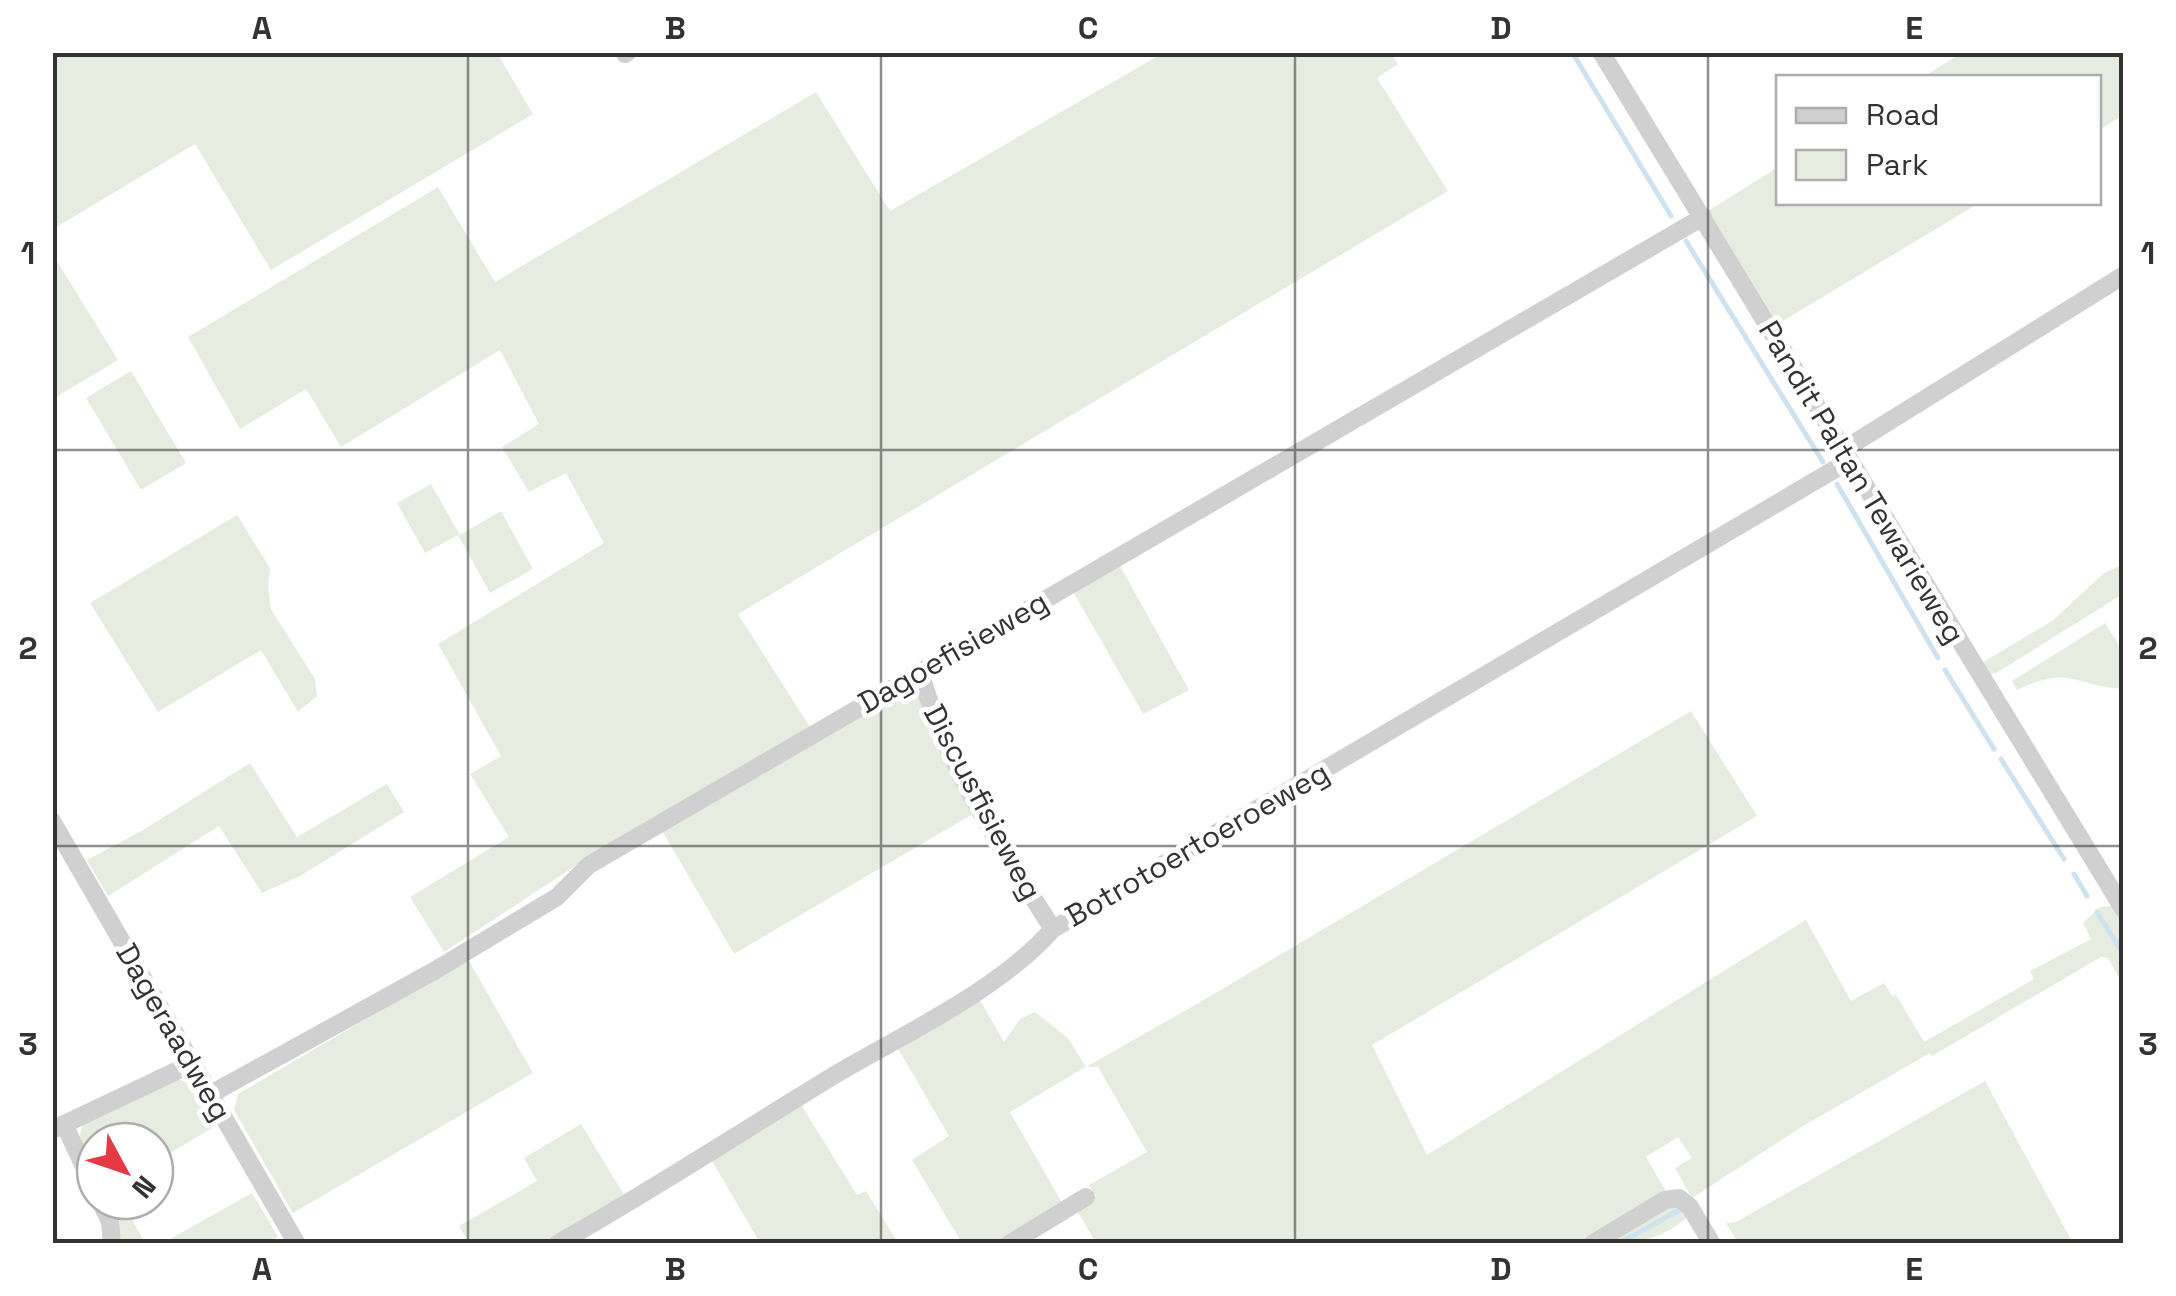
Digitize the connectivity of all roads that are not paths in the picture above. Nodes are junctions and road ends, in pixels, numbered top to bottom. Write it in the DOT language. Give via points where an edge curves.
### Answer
graph roads {
  1 [pos="1602,52"];
  2 [pos="1703,217"];
  3 [pos="2124,276"];
  4 [pos="1846,455"];
  5 [pos="920,672"];
  6 [pos="52,821"];
  7 [pos="2124,910"];
  8 [pos="1052,929"];
  9 [pos="191,1064"];
  10 [pos="209,1095"];
  11 [pos="58,1127"];
  12 [pos="75,1156"];
  13 [pos="1086,1197"];
  14 [pos="296,1244"];
  15 [pos="558,1244"];
  16 [pos="1008,1244"];
  17 [pos="1592,1244"];
  18 [pos="1712,1244"];
  1 -- 2 [label="street, Pandit Paltan Tewarieweg"];
  2 -- 4 [label="street, Pandit Paltan Tewarieweg"];
  2 -- 5 [label="street, Dagoefisieweg"];
  3 -- 4 [label="street, Botrotoertoeroeweg"];
  4 -- 7 [label="street, Pandit Paltan Tewarieweg"];
  4 -- 8 [label="street, Botrotoertoeroeweg"];
  5 -- 8 [label="street, Discusfisieweg" via="978,805"];
  5 -- 10 [label="street, Dagoefisieweg" via="589,865 557,897 434,971"];
  6 -- 9 [label="street, Dageraadweg"];
  8 -- 15 [label="street, Botrotoertoeroeweg" via="976,992"];
  9 -- 10 [label="street, Dageraadweg"];
  9 -- 11 [label="street"];
  10 -- 14 [label="street, Dageraadweg"];
  11 -- 12 [label="street"];
  13 -- 16 [label="street"];
  17 -- 18 [label="street" via="1679,1198"];
}
